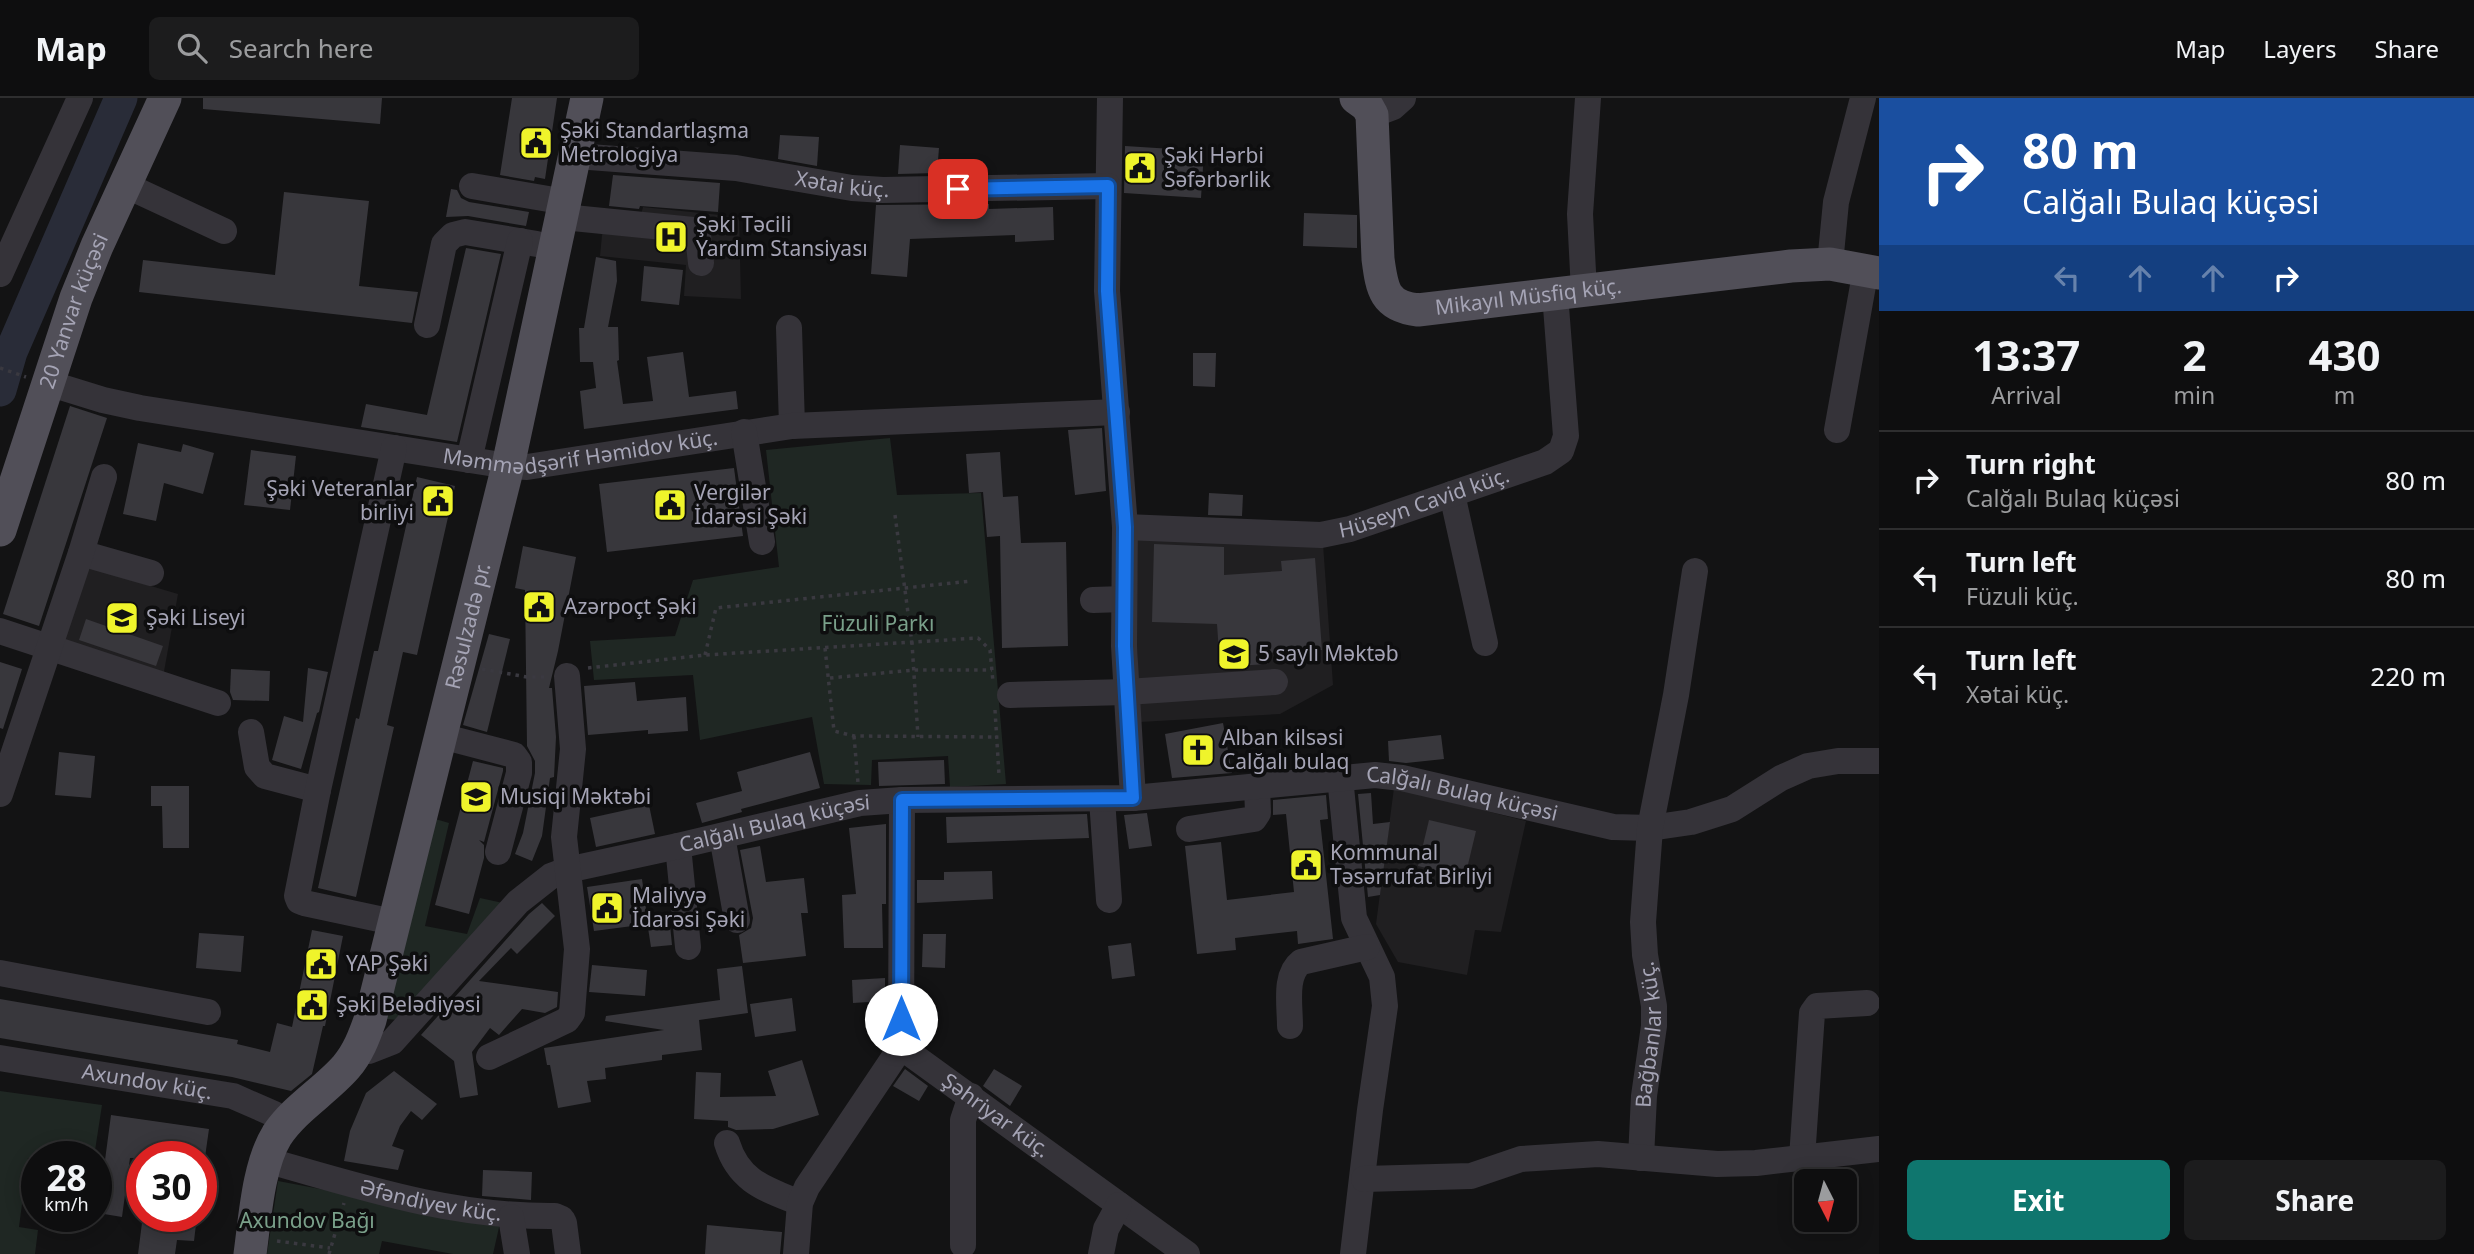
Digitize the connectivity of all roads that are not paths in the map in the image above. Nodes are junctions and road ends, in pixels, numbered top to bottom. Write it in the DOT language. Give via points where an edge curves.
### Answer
graph roads {
  1 [pos="80,98"];
  2 [pos="165,98"];
  3 [pos="587,98"];
  4 [pos="1110,98"];
  5 [pos="1403,98"];
  6 [pos="1588,98"];
  7 [pos="1863,98"];
  8 [pos="1364,107"];
  9 [pos="576,156"];
  10 [pos="125,184"];
  11 [pos="472,186"];
  12 [pos="1108,186"];
  13 [pos="561,222"];
  14 [pos="224,231"];
  15 [pos="520,241"];
  16 [pos="5,245"];
  17 [pos="701,264"];
  18 [pos="1829,264"];
  19 [pos="1872,271"];
  20 [pos="0,274"];
  21 [pos="1569,292"];
  22 [pos="427,325"];
  23 [pos="789,328"];
  24 [pos="37,380"];
  25 [pos="1117,412"];
  26 [pos="792,426"];
  27 [pos="1837,430"];
  28 [pos="744,432"];
  29 [pos="394,448"];
  30 [pos="469,460"];
  31 [pos="508,466"];
  32 [pos="104,477"];
  33 [pos="1452,494"];
  34 [pos="1125,527"];
  35 [pos="0,530"];
  36 [pos="762,542"];
  37 [pos="81,553"];
  38 [pos="1695,571"];
  39 [pos="151,573"];
  40 [pos="1124,599"];
  41 [pos="1093,600"];
  42 [pos="0,631"];
  43 [pos="1485,643"];
  44 [pos="50,647"];
  45 [pos="567,676"];
  46 [pos="1275,682"];
  47 [pos="1127,692"];
  48 [pos="999,696"];
  49 [pos="218,703"];
  50 [pos="251,732"];
  51 [pos="441,736"];
  52 [pos="1879,761"];
  53 [pos="1340,778"];
  54 [pos="1257,786"];
  55 [pos="318,790"];
  56 [pos="0,794"];
  57 [pos="1133,798"];
  58 [pos="1102,799"];
  59 [pos="902,800"];
  60 [pos="1189,828"];
  61 [pos="1650,828"];
  62 [pos="722,836"];
  63 [pos="678,846"];
  64 [pos="498,852"];
  65 [pos="567,870"];
  66 [pos="1109,900"];
  67 [pos="737,920"];
  68 [pos="393,922"];
  69 [pos="688,947"];
  70 [pos="1367,947"];
  71 [pos="0,973"];
  72 [pos="1867,1003"];
  73 [pos="208,1012"];
  74 [pos="1290,1026"];
  75 [pos="901,1046"];
  76 [pos="357,1051"];
  77 [pos="489,1057"];
  78 [pos="0,1058"];
  79 [pos="971,1096"];
  80 [pos="285,1124"];
  81 [pos="727,1143"];
  82 [pos="1879,1149"];
  83 [pos="1641,1158"];
  84 [pos="1802,1158"];
  85 [pos="266,1160"];
  86 [pos="1364,1179"];
  87 [pos="800,1203"];
  88 [pos="1119,1205"];
  89 [pos="511,1217"];
  90 [pos="963,1245"];
  91 [pos="251,1246"];
  92 [pos="517,1254"];
  93 [pos="568,1254"];
  94 [pos="796,1254"];
  95 [pos="1101,1254"];
  96 [pos="1187,1254"];
  97 [pos="1353,1254"];
  1 -- 16 [label="street"];
  2 -- 10 [label="main road, 20 Yanvar küçəsi"];
  3 -- 9 [label="main road, Rəsulzadə pr."];
  4 -- 12 [label="street"];
  5 -- 8 [label="street" via="1393,107"];
  6 -- 21 [label="street"];
  7 -- 18 [label="street" via="1836,202"];
  8 -- 21 [label="main road, Mikayıl Müsfiq küç." via="1378,259 1384,292 1393,303 1418,310"];
  9 -- 12 [label="street, Xətai küç." via="736,168 852,188"];
  9 -- 13 [label="main road, Rəsulzadə pr."];
  10 -- 14 [label="street"];
  10 -- 24 [label="main road, 20 Yanvar küçəsi"];
  11 -- 13 [label="street"];
  12 -- 25 [label="street" via="1107,291"];
  13 -- 15 [label="street"];
  13 -- 17 [label="street" via="693,230 698,235"];
  13 -- 31 [label="main road, Rəsulzadə pr."];
  15 -- 22 [label="street" via="465,232 453,235 444,244"];
  15 -- 30 [label="street"];
  16 -- 20 [label="street"];
  18 -- 19 [label="main road, Mikayıl Müsfiq küç."];
  18 -- 21 [label="main road, Mikayıl Müsfiq küç."];
  19 -- 27 [label="street"];
  21 -- 33 [label="street, Hüseyn Cavid küç." via="1566,436 1561,451 1545,462"];
  23 -- 26 [label="street"];
  24 -- 29 [label="street, Məmmədşərif Həmidov küç." via="140,408"];
  24 -- 35 [label="main road, 20 Yanvar küçəsi"];
  25 -- 26 [label="street, Məmmədşərif Həmidov küç."];
  25 -- 34 [label="street"];
  26 -- 28 [label="street, Məmmədşərif Həmidov küç."];
  28 -- 31 [label="street, Məmmədşərif Həmidov küç." via="555,464"];
  28 -- 36 [label="street"];
  29 -- 30 [label="street, Məmmədşərif Həmidov küç."];
  29 -- 55 [label="street"];
  30 -- 31 [label="street, Məmmədşərif Həmidov küç."];
  31 -- 51 [label="main road, Rəsulzadə pr."];
  32 -- 37 [label="street"];
  33 -- 34 [label="street, Hüseyn Cavid küç." via="1321,535"];
  33 -- 43 [label="street"];
  34 -- 40 [label="street"];
  37 -- 39 [label="street"];
  37 -- 44 [label="street"];
  38 -- 61 [label="street, Bağbanlar küç."];
  40 -- 41 [label="street"];
  40 -- 47 [label="street"];
  42 -- 44 [label="street"];
  44 -- 49 [label="street"];
  44 -- 56 [label="street"];
  45 -- 65 [label="street" via="573,749 564,837"];
  46 -- 47 [label="street"];
  47 -- 48 [label="street"];
  47 -- 57 [label="street"];
  50 -- 55 [label="street" via="257,767 265,776"];
  51 -- 64 [label="street" via="514,755 519,762"];
  51 -- 68 [label="main road, Rəsulzadə pr."];
  52 -- 61 [label="street, Calğalı Bulaq küçəsi" via="1808,766 1732,809"];
  53 -- 54 [label="street, Calğalı Bulaq küçəsi"];
  53 -- 61 [label="street, Calğalı Bulaq küçəsi" via="1402,778 1613,827"];
  53 -- 70 [label="street" via="1351,903"];
  54 -- 57 [label="street, Calğalı Bulaq küçəsi"];
  54 -- 60 [label="street" via="1254,819"];
  55 -- 68 [label="street" via="299,901"];
  57 -- 58 [label="street, Calğalı Bulaq küçəsi"];
  58 -- 59 [label="street, Calğalı Bulaq küçəsi"];
  58 -- 66 [label="street"];
  59 -- 62 [label="street, Calğalı Bulaq küçəsi" via="860,803"];
  59 -- 75 [label="street"];
  61 -- 83 [label="street, Bağbanlar küç." via="1643,922 1654,1026"];
  62 -- 63 [label="street, Calğalı Bulaq küçəsi"];
  62 -- 67 [label="street"];
  63 -- 65 [label="street, Calğalı Bulaq küçəsi"];
  63 -- 69 [label="street"];
  65 -- 76 [label="street, Calğalı Bulaq küçəsi" via="551,876 519,902 392,1042"];
  65 -- 77 [label="street" via="577,949 572,1013 567,1020"];
  68 -- 76 [label="main road, Rəsulzadə pr." via="370,1020"];
  70 -- 74 [label="street" via="1301,962 1293,968"];
  70 -- 86 [label="street" via="1382,977 1385,1006"];
  71 -- 73 [label="street"];
  72 -- 84 [label="street" via="1816,1006 1812,1013"];
  75 -- 79 [label="street, Şəhriyar küç."];
  75 -- 87 [label="street"];
  76 -- 80 [label="main road, Rəsulzadə pr."];
  78 -- 80 [label="street, Axundov küç." via="233,1096 274,1114"];
  79 -- 88 [label="street, Şəhriyar küç."];
  79 -- 90 [label="street" via="963,1120"];
  80 -- 85 [label="main road, Rəsulzadə pr."];
  81 -- 87 [label="street" via="738,1167 755,1184"];
  82 -- 84 [label="street"];
  83 -- 84 [label="street" via="1717,1164"];
  83 -- 86 [label="street" via="1598,1154 1521,1159 1471,1176"];
  85 -- 89 [label="street, Əfəndiyev küç." via="387,1195"];
  85 -- 91 [label="main road, Rəsulzadə pr."];
  86 -- 97 [label="street"];
  87 -- 94 [label="street"];
  88 -- 95 [label="street" via="1106,1229"];
  88 -- 96 [label="street, Şəhriyar küç."];
  89 -- 92 [label="street"];
  89 -- 93 [label="street, Əfəndiyev küç." via="562,1219"];
}
